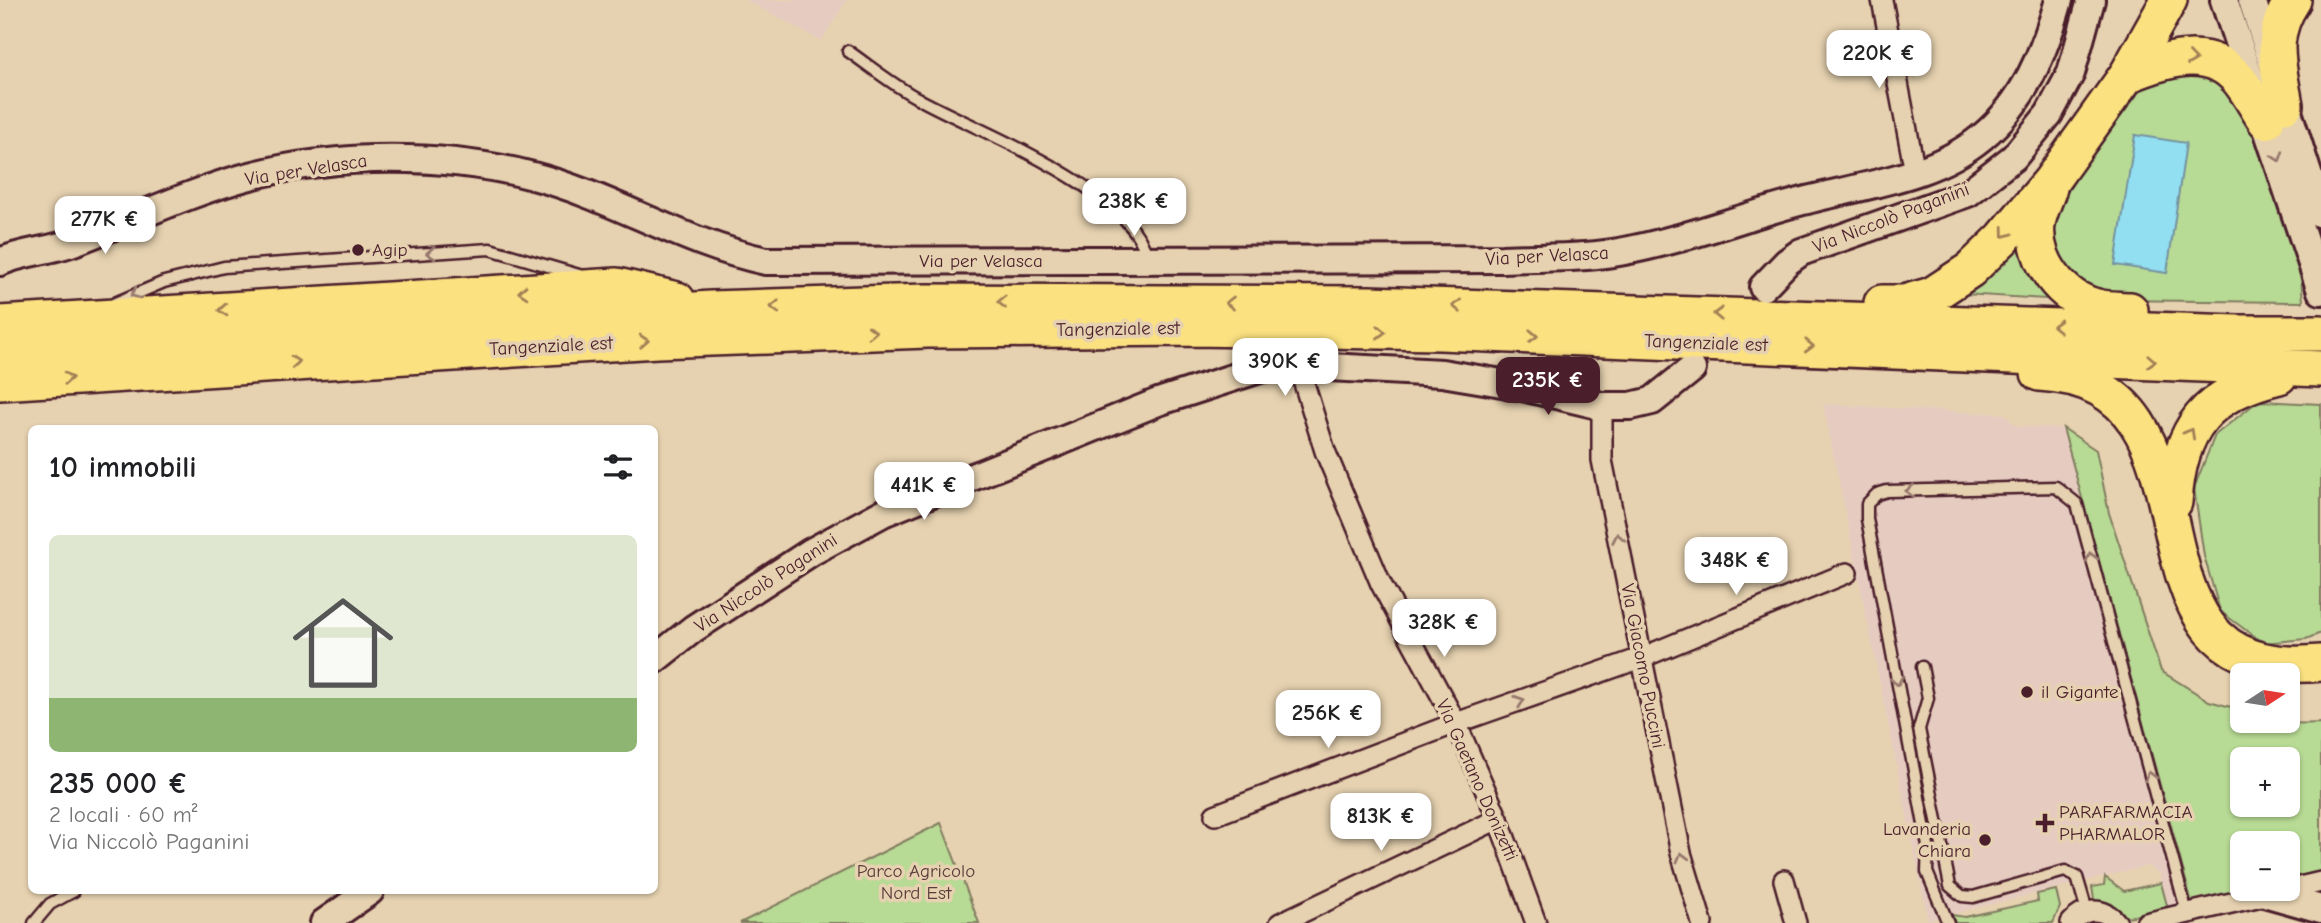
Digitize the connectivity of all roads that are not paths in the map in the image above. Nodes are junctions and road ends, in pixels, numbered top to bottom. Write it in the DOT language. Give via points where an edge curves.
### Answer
graph roads {
  1 [pos="1882,0"];
  2 [pos="2071,0"];
  3 [pos="2091,0"];
  4 [pos="2169,0"];
  5 [pos="2224,0"];
  6 [pos="2252,0"];
  7 [pos="2293,0"];
  8 [pos="2056,11"];
  9 [pos="848,51"];
  10 [pos="2127,75"];
  11 [pos="2276,113"];
  12 [pos="1914,172"];
  13 [pos="2051,181"];
  14 [pos="2321,214"];
  15 [pos="0,262"];
  16 [pos="1148,262"];
  17 [pos="1763,287"];
  18 [pos="2321,291"];
  19 [pos="711,309"];
  20 [pos="1786,316"];
  21 [pos="0,324"];
  22 [pos="2313,331"];
  23 [pos="2238,333"];
  24 [pos="1936,351"];
  25 [pos="0,356"];
  26 [pos="1302,369"];
  27 [pos="1692,369"];
  28 [pos="2317,369"];
  29 [pos="10,386"];
  30 [pos="1602,406"];
  31 [pos="2173,523"];
  32 [pos="1847,573"];
  33 [pos="658,657"];
  34 [pos="1641,659"];
  35 [pos="2313,661"];
  36 [pos="1922,667"];
  37 [pos="1455,723"];
  38 [pos="1215,815"];
  39 [pos="1499,819"];
  40 [pos="1784,880"];
  41 [pos="2321,882"];
  42 [pos="2300,887"];
  43 [pos="68,894"];
  44 [pos="366,894"];
  45 [pos="2238,901"];
  46 [pos="2293,901"];
  47 [pos="2321,909"];
  48 [pos="2087,911"];
  49 [pos="2187,913"];
  50 [pos="34,923"];
  51 [pos="324,923"];
  52 [pos="1280,923"];
  53 [pos="1536,923"];
  54 [pos="1702,923"];
  55 [pos="1796,923"];
  56 [pos="1948,923"];
  57 [pos="2071,923"];
  58 [pos="2117,923"];
  59 [pos="2146,923"];
  1 -- 12 [label="street"];
  2 -- 8 [label="street, Via per Velasca"];
  3 -- 17 [label="street, Via Niccolò Paganini" via="2071,73 2049,114 2014,157 1968,192 1808,249 1787,262"];
  4 -- 10 [label="highway"];
  5 -- 11 [label="street"];
  6 -- 11 [label="street"];
  7 -- 11 [label="highway" via="2277,32"];
  8 -- 12 [label="street, Via per Velasca" via="2036,68 1996,124 1940,164"];
  9 -- 16 [label="lane" via="915,98 1098,195 1143,240"];
  10 -- 11 [label="highway, one-way" via="2167,59 2208,61 2238,78"];
  10 -- 13 [label="highway"];
  11 -- 14 [label="street"];
  11 -- 18 [label="street, one-way"];
  12 -- 16 [label="street, Via per Velasca" via="1616,253 1502,259"];
  13 -- 20 [label="highway, one-way" via="1981,261 1932,295 1904,303 1833,303"];
  13 -- 23 [label="highway" via="2038,233 2048,270 2066,290 2095,307 2184,312"];
  15 -- 16 [label="street, Via per Velasca" via="60,247 250,176 350,160 434,158 533,176 578,190 712,248 766,261"];
  20 -- 19 [label="highway, Tangenziale est, one-way" via="1369,304 926,302"];
  19 -- 21 [label="highway, one-way" via="617,286"];
  19 -- 25 [label="highway, Tangenziale est"];
  23 -- 20 [label="highway, Tangenziale est, one-way"];
  22 -- 23 [label="highway, Tangenziale est"];
  24 -- 28 [label="highway, Tangenziale est, one-way"];
  29 -- 24 [label="highway, Tangenziale est, one-way" via="643,341 927,330 1440,332"];
  24 -- 31 [label="highway" via="1967,370 2052,374 2109,395 2144,433 2160,471"];
  26 -- 30 [label="street, Via Niccolò Paganini" via="1441,373"];
  26 -- 33 [label="street, Via Niccolò Paganini" via="1263,368 1158,402 883,513 811,552"];
  26 -- 37 [label="street, Via Gaetano Donizetti" via="1302,386 1325,451 1381,584"];
  27 -- 30 [label="street, Via Niccolò Paganini" via="1651,401"];
  31 -- 28 [label="highway, one-way" via="2179,458 2192,428 2208,408 2240,387"];
  34 -- 30 [label="street, Via Giacomo Puccini, one-way" via="1602,460"];
  31 -- 35 [label="highway" via="2181,574 2207,627 2255,659"];
  32 -- 34 [label="street"];
  37 -- 34 [label="street, one-way"];
  54 -- 34 [label="street, Via Giacomo Puccini, one-way" via="1681,853"];
  36 -- 48 [label="lane" via="1928,698 1919,729 1950,886 1962,896 1973,897 2065,871 2077,877"];
  37 -- 38 [label="street"];
  37 -- 39 [label="street, Via Gaetano Donizetti"];
  39 -- 52 [label="street"];
  39 -- 53 [label="street, Via Gaetano Donizetti"];
  40 -- 55 [label="street"];
  41 -- 42 [label="street"];
  43 -- 50 [label="lane" via="50,904"];
  44 -- 51 [label="street"];
  45 -- 49 [label="street"];
  46 -- 47 [label="street"];
  48 -- 57 [label="street"];
  48 -- 58 [label="street" via="2104,912"];
  49 -- 56 [label="lane, one-way" via="2077,504 2056,487 1887,491 1867,504 1867,519 1928,846 1927,872"];
  49 -- 59 [label="street"];
}
